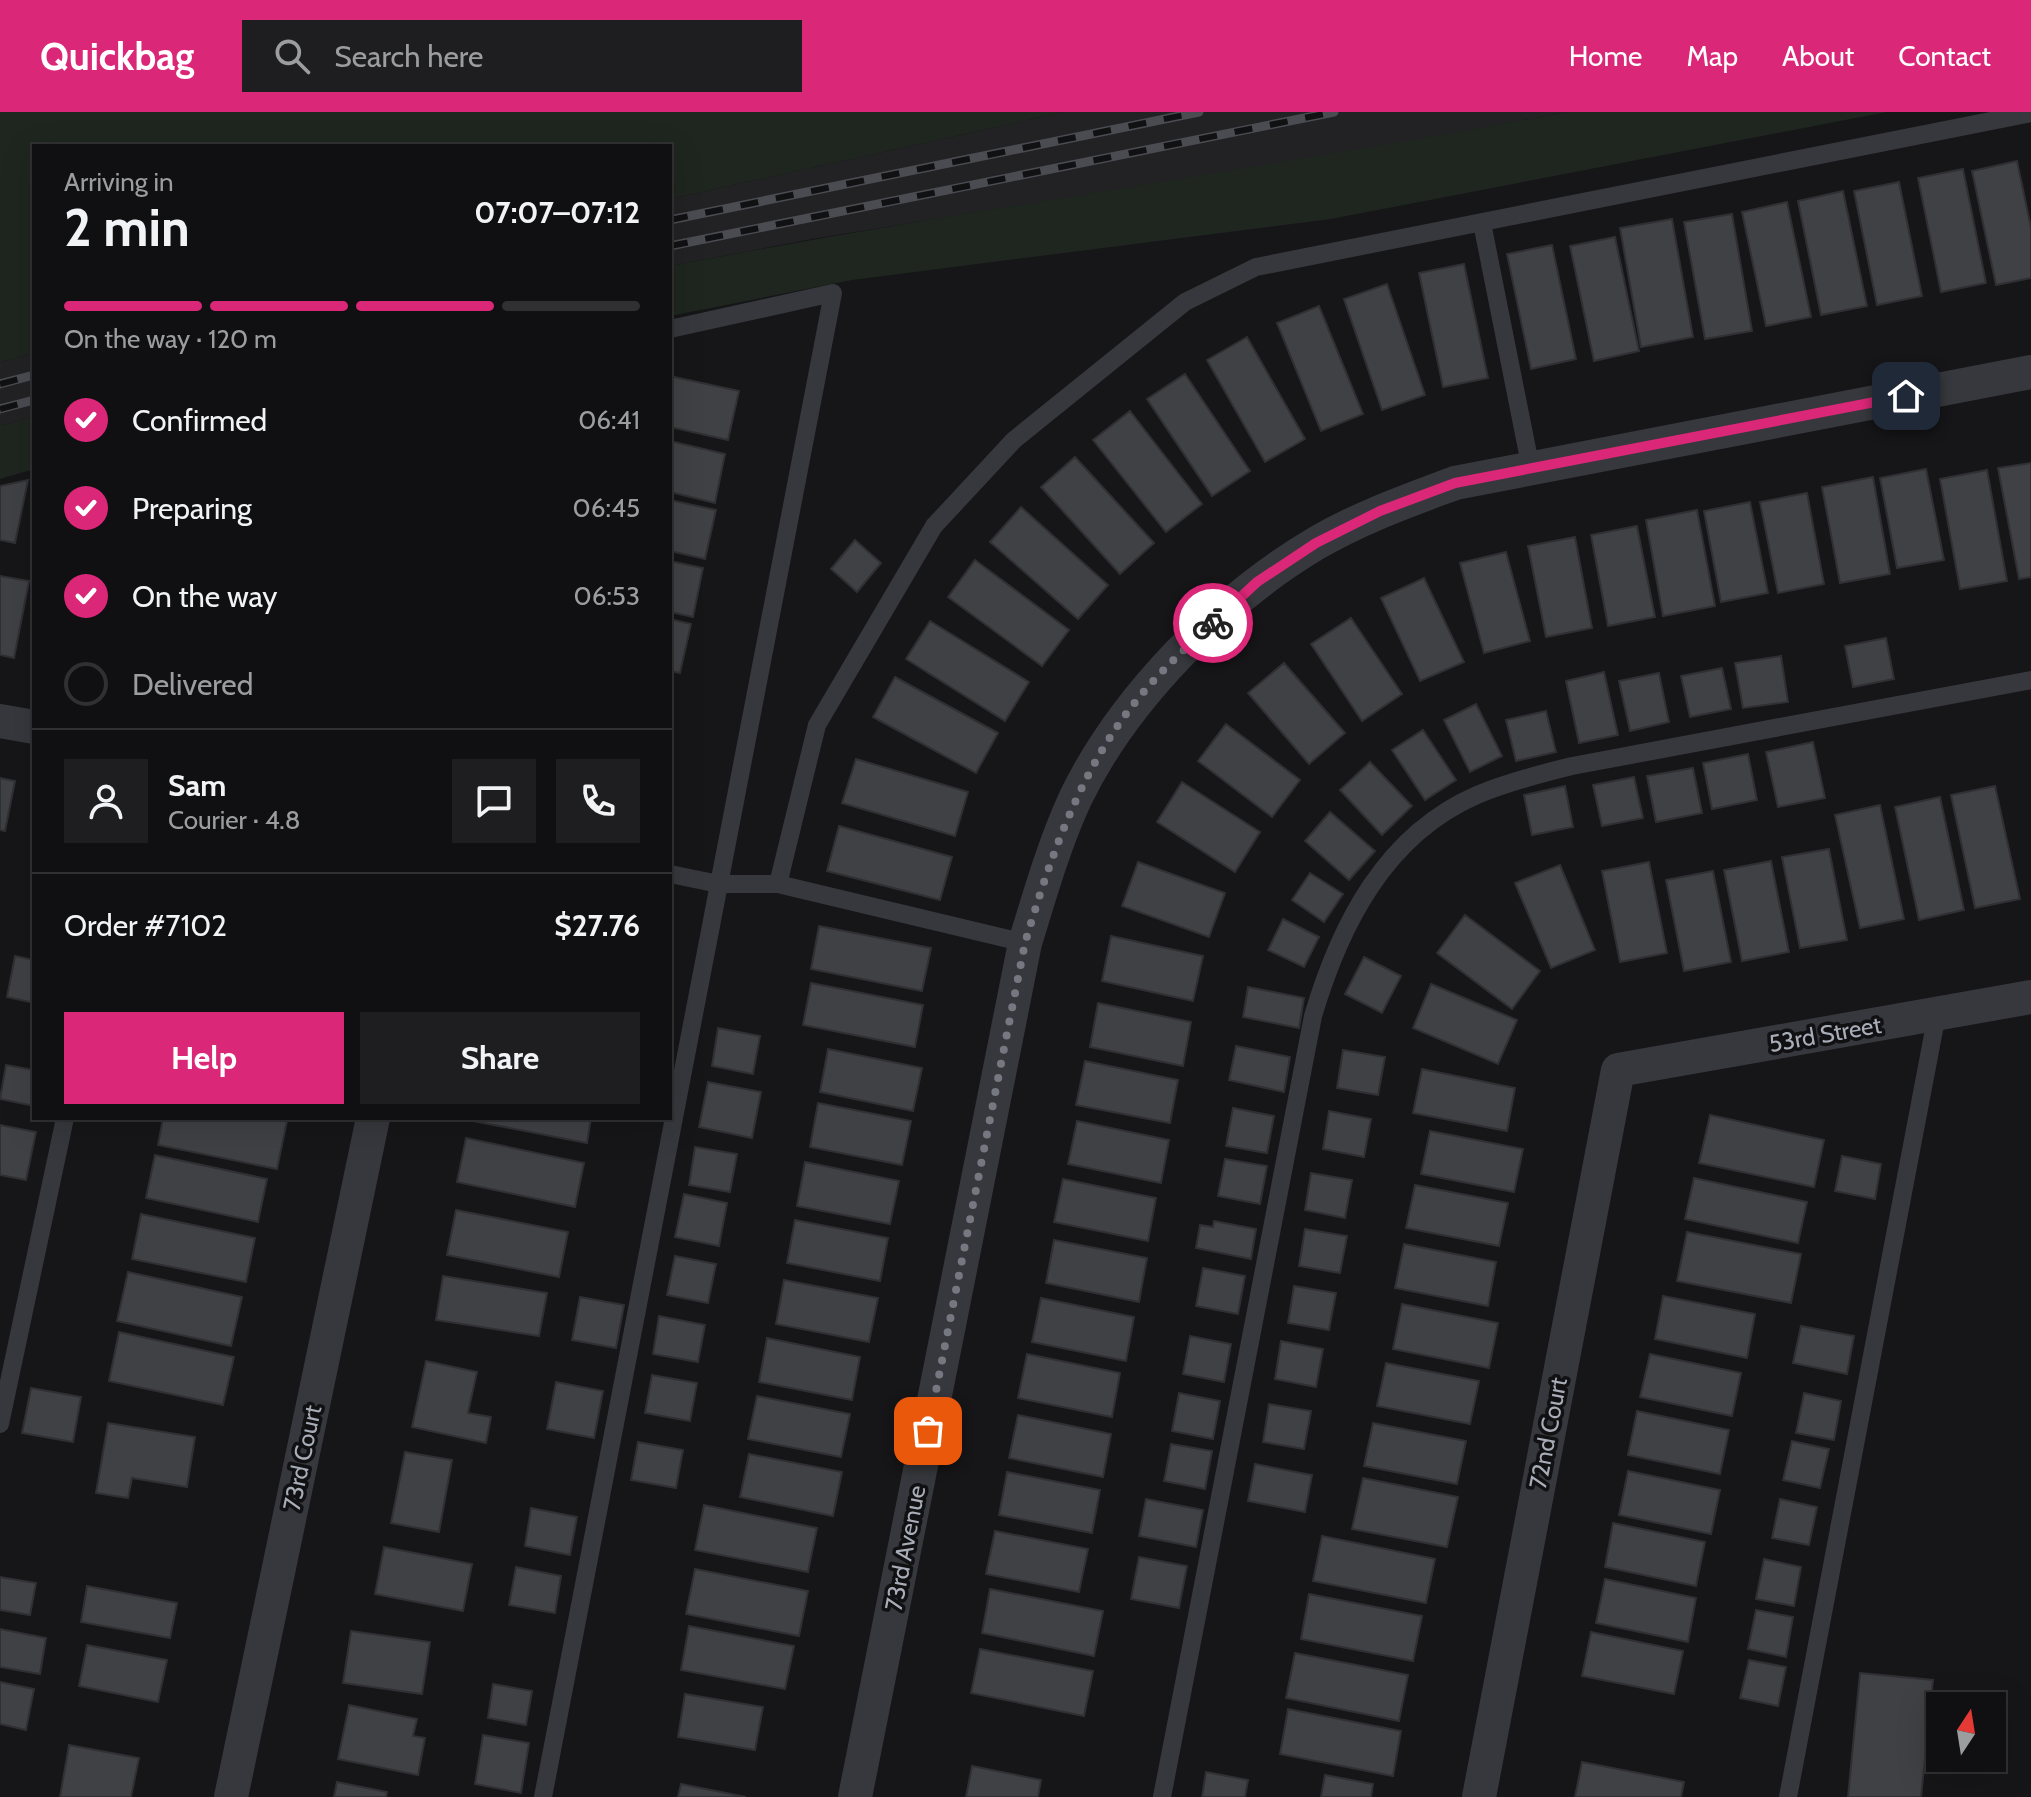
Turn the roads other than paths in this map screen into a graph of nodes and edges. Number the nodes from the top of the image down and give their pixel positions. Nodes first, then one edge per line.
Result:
1 (2031, 113) edge
2 (1482, 223) junction
3 (672, 329) edge
4 (2031, 372) edge
5 (1531, 469) junction
6 (2031, 680) edge
7 (0, 721) edge
8 (32, 727) edge
9 (672, 874) edge
10 (719, 884) junction
11 (778, 884) junction
12 (1025, 943) junction
13 (2031, 997) edge
14 (1937, 1014) junction
15 (1618, 1070) joint
16 (65, 1120) edge
17 (373, 1120) edge
18 (0, 1424) edge
19 (231, 1797) edge
20 (543, 1797) edge
21 (855, 1797) edge
22 (1162, 1797) edge
23 (1479, 1797) edge
24 (1788, 1797) edge

1 - 2 lane
2 - 5 lane
2 - 11 lane
3 - 10 lane
4 - 5 street, 73rd Avenue
5 - 12 street, 73rd Avenue
6 - 22 lane
7 - 8 street
9 - 10 lane
10 - 11 lane
10 - 20 lane
11 - 12 lane
12 - 21 street, 73rd Avenue
13 - 14 street, 53rd Street
14 - 15 street, 53rd Street
14 - 24 lane
15 - 23 street, 72nd Court
16 - 18 lane
17 - 19 street, 73rd Court

